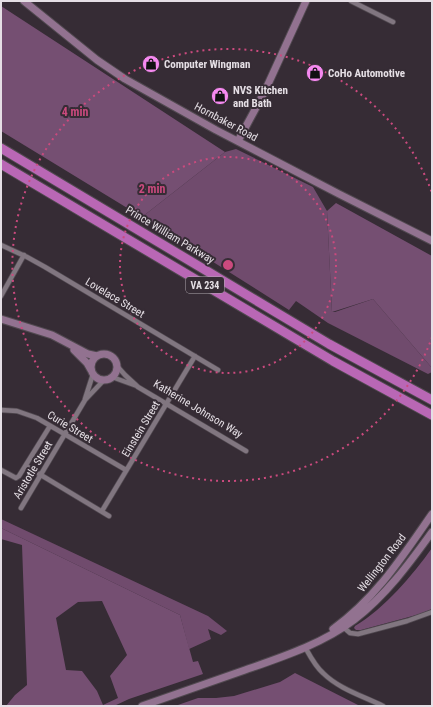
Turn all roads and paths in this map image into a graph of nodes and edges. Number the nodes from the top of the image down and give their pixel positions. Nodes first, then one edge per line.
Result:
1 (24, 1) edge
2 (306, 1) edge
3 (351, 1) edge
4 (393, 22) dead end
5 (238, 141) junction
6 (1, 148) edge
7 (1, 164) edge
8 (432, 241) edge
9 (1, 245) edge
10 (24, 255) junction
11 (1, 296) edge
12 (1, 319) edge
13 (68, 344) junction
14 (97, 356) junction
15 (195, 356) junction
16 (117, 366) junction
17 (218, 370) dead end
18 (92, 372) junction
19 (112, 377) junction
20 (104, 380) junction
21 (138, 387) junction
22 (85, 400) junction
23 (432, 400) edge
24 (166, 403) junction
25 (1, 410) edge
26 (432, 415) edge
27 (50, 426) junction
28 (65, 434) junction
29 (246, 451) dead end
30 (26, 466) junction
31 (1, 470) edge
32 (126, 470) junction
33 (40, 475) junction
34 (21, 508) dead end
35 (102, 511) junction
36 (432, 514) edge
37 (109, 516) dead end
38 (432, 532) edge
39 (432, 612) edge
40 (342, 626) junction
41 (305, 647) junction
42 (142, 706) edge
43 (383, 706) edge

1 - 5 main road, Hornbaker Road
2 - 5 main road
3 - 4 street
5 - 8 main road, Hornbaker Road
6 - 23 highway, Prince William Parkway / VA 234
7 - 26 highway, VA 234
9 - 10 street, Lovelace Street
10 - 11 street
10 - 15 street, Lovelace Street
12 - 13 main road
13 - 14 main road
13 - 18 main road
14 - 16 main road
14 - 18 main road
15 - 17 street, Lovelace Street
15 - 24 street, Einstein Street
16 - 19 main road
16 - 21 street, Katherine Johnson Way
18 - 20 main road
18 - 22 street, Aristotle Street
19 - 20 main road
19 - 21 street, Katherine Johnson Way
20 - 22 street, Aristotle Street
21 - 24 street, Katherine Johnson Way
22 - 28 street, Aristotle Street
24 - 29 street, Katherine Johnson Way
24 - 32 street, Einstein Street
25 - 27 street, Curie Street
27 - 28 street, Curie Street
27 - 30 street
28 - 32 street, Curie Street
28 - 33 street, Aristotle Street
30 - 31 street
30 - 33 street
32 - 35 street, Einstein Street
33 - 34 street, Aristotle Street
33 - 35 street
35 - 37 street
36 - 40 main road, Wellington Road
38 - 40 main road, Wellington Road
39 - 40 street
40 - 41 main road, Wellington Road
41 - 42 main road, Wellington Road
41 - 43 street

